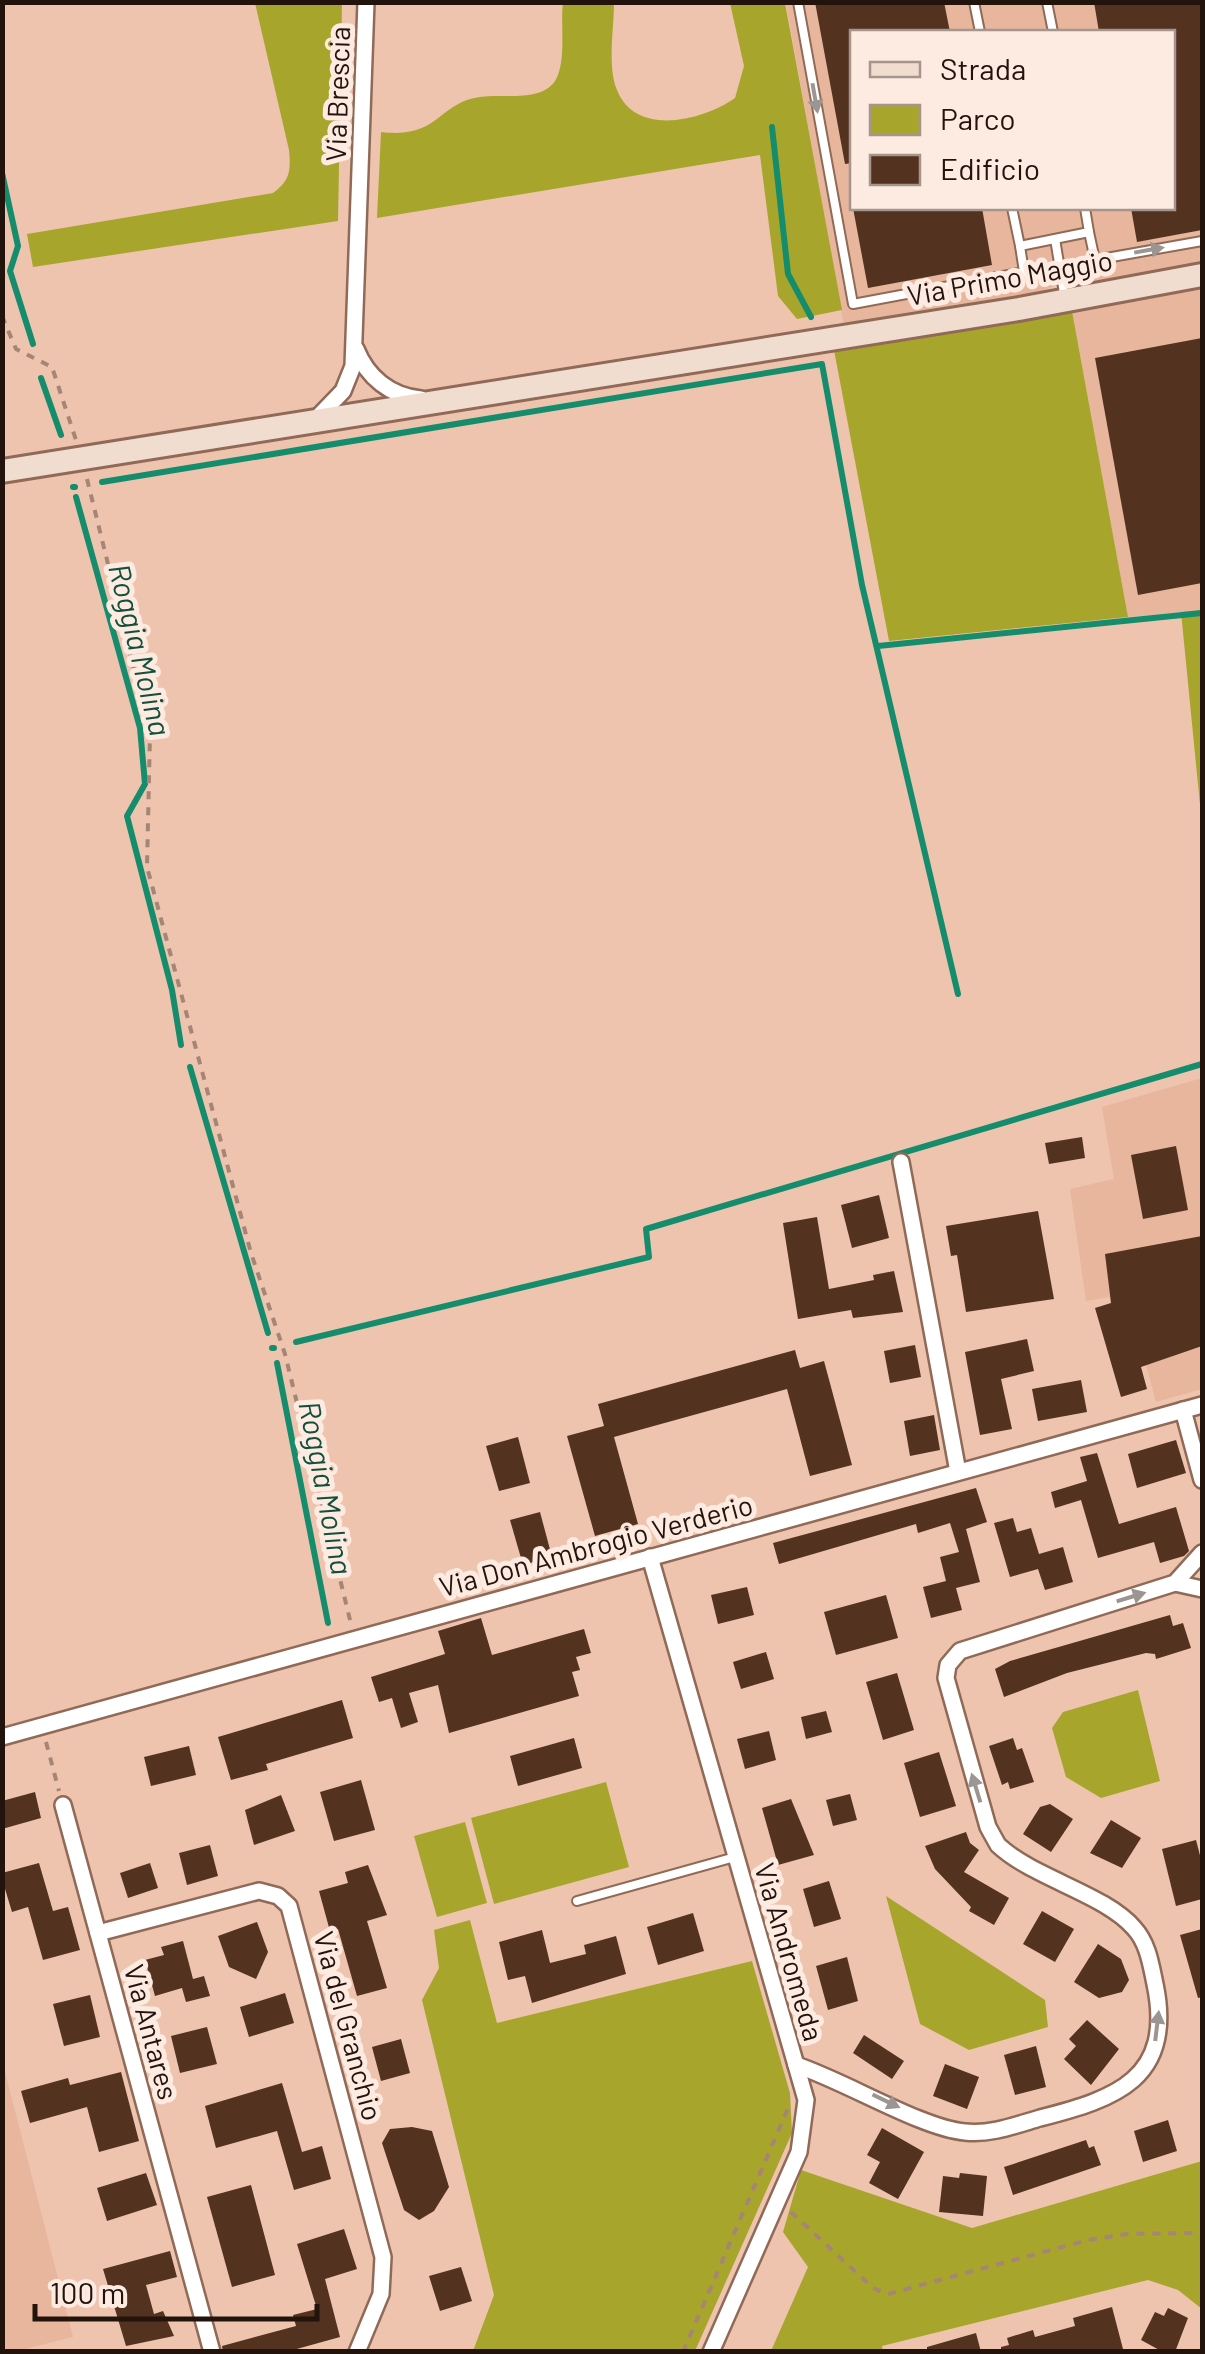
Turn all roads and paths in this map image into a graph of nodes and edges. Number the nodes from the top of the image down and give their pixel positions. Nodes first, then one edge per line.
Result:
1 (366, 2) edge
2 (798, 2) edge
3 (974, 2) edge
4 (1047, 2) edge
5 (980, 30) edge
6 (1053, 30) edge
7 (1012, 210) edge
8 (1085, 210) edge
9 (1090, 232) junction
10 (1056, 239) junction
11 (1202, 241) edge
12 (1020, 246) junction
13 (1202, 274) edge
14 (1065, 300) junction
15 (2, 316) edge
16 (355, 344) junction
17 (430, 400) junction
18 (316, 418) junction
19 (82, 457) junction
20 (2, 472) edge
21 (901, 1162) dead end
22 (1202, 1404) edge
23 (1183, 1410) junction
24 (958, 1472) junction
25 (1202, 1480) edge
26 (1202, 1553) edge
27 (650, 1558) junction
28 (1175, 1583) junction
29 (1202, 1589) edge
30 (661, 1597) junction
31 (642, 1602) dead end
32 (355, 1639) junction
33 (41, 1726) junction
34 (2, 1737) edge
35 (63, 1805) joint
36 (734, 1857) junction
37 (577, 1901) dead end
38 (98, 1933) junction
39 (796, 2065) junction
40 (778, 2154) dead end
41 (778, 2200) junction
42 (1202, 2233) edge
43 (212, 2352) edge
44 (356, 2352) edge
45 (684, 2352) edge
46 (711, 2352) edge

1 - 16 street, Via Brescia
2 -> 12 lane
3 - 5 lane
4 - 6 lane
7 - 12 lane
8 - 9 lane
9 - 10 lane
9 -> 11 lane
10 - 12 lane
10 - 14 lane
13 - 14 main road, Via Primo Maggio
14 - 17 main road, Via Primo Maggio
15 - 19 path
16 - 17 street
16 - 18 street, Via Brescia
17 - 18 main road, Via Primo Maggio
18 - 19 main road, Via Primo Maggio
19 - 20 main road, Via Primo Maggio
19 - 32 path
21 - 24 street
22 - 23 street, Via Don Ambrogio Verderio
23 - 24 street, Via Don Ambrogio Verderio
23 - 25 street
24 - 27 street, Via Don Ambrogio Verderio
26 - 28 street
27 - 30 street, Via Andromeda
27 - 32 street, Via Don Ambrogio Verderio
28 - 29 street
39 -> 28 street
30 - 31 street
30 - 36 street, Via Andromeda
32 - 33 street, Via Don Ambrogio Verderio
33 - 34 street, Via Don Ambrogio Verderio
33 - 35 path
35 - 38 street, Via Antares
36 - 37 lane
36 - 39 street, Via Andromeda
38 - 43 street, Via Antares
38 - 44 street, Via del Granchio
39 - 41 street, Via Andromeda
40 - 45 path
41 - 42 path
41 - 46 street, Via Andromeda

